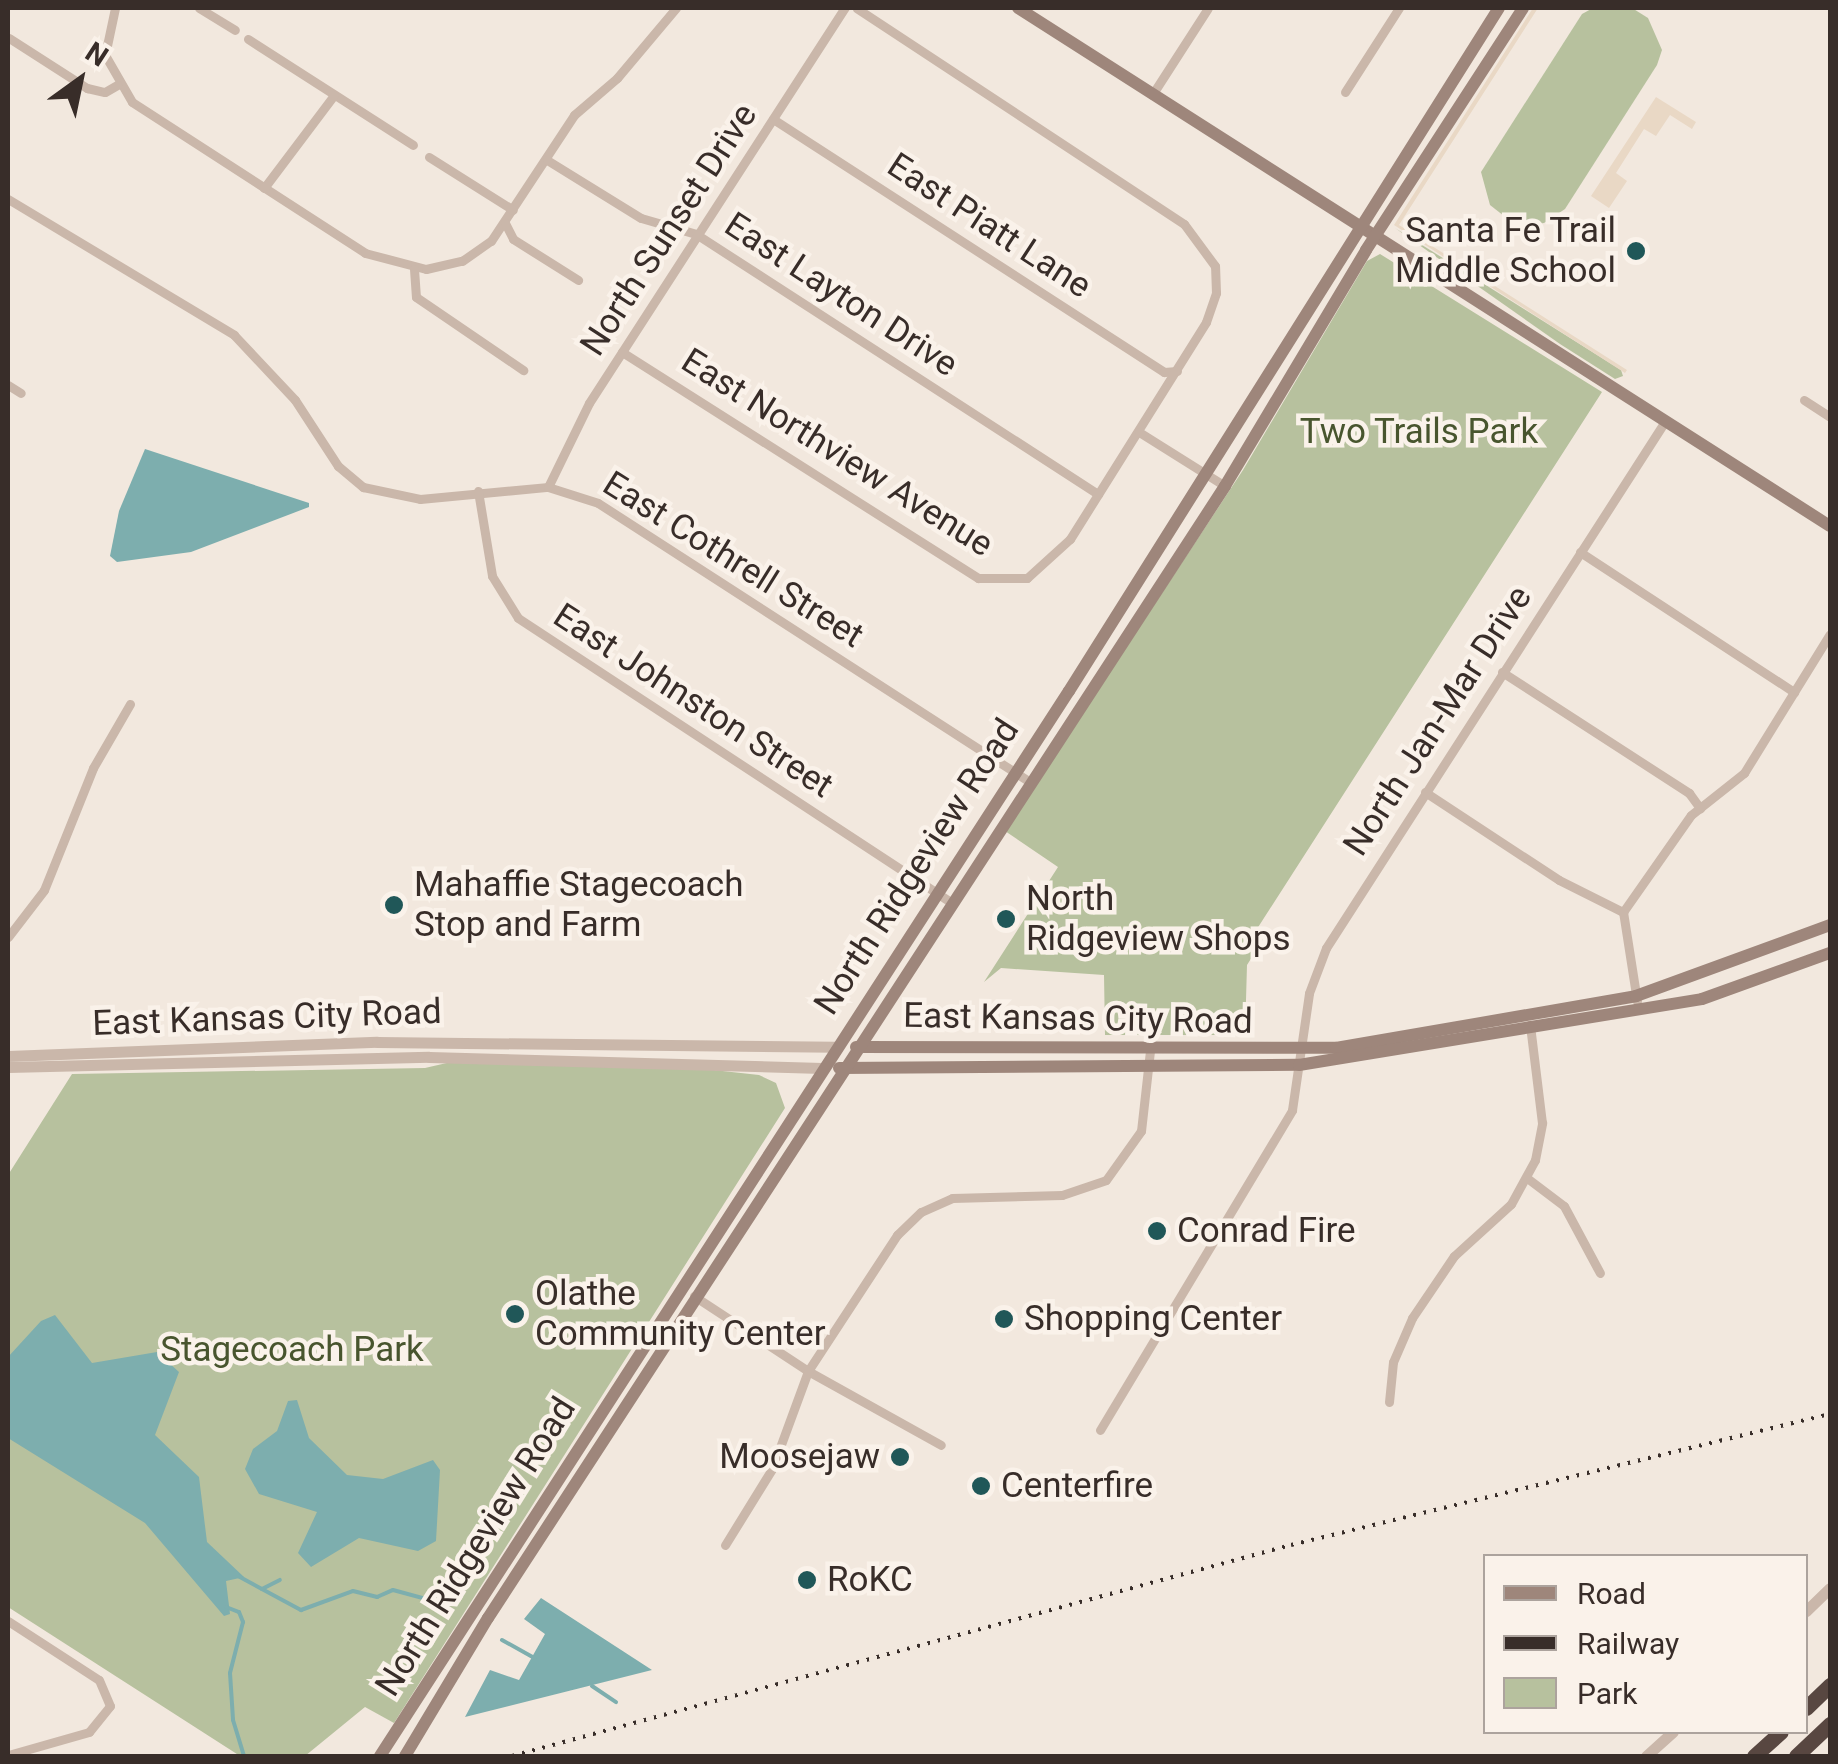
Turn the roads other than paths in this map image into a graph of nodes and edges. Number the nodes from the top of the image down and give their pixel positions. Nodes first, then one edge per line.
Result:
1 (115, 8) edge
2 (200, 8) edge
3 (676, 8) edge
4 (845, 8) edge
5 (856, 8) edge
6 (1018, 8) edge
7 (1208, 8) edge
8 (1399, 8) edge
9 (1499, 8) edge
10 (1523, 8) edge
11 (235, 30) dead end
12 (9, 38) edge
13 (248, 38) dead end
14 (117, 85) junction
15 (1345, 92) dead end
16 (334, 95) junction
17 (1152, 95) junction
18 (773, 120) junction
19 (413, 145) dead end
20 (429, 157) dead end
21 (547, 160) junction
22 (264, 188) junction
23 (8, 199) edge
24 (513, 210) junction
25 (506, 223) junction
26 (1356, 226) junction
27 (696, 234) junction
28 (1374, 237) junction
29 (414, 269) junction
30 (578, 280) dead end
31 (622, 352) junction
32 (524, 370) dead end
33 (1177, 371) junction
34 (8, 386) edge
35 (20, 393) dead end
36 (1804, 400) dead end
37 (1830, 417) edge
38 (1664, 423) junction
39 (1139, 432) junction
40 (1207, 475) junction
41 (1225, 486) junction
42 (548, 487) junction
43 (478, 491) junction
44 (1098, 494) junction
45 (1830, 526) edge
46 (1580, 552) junction
47 (1830, 634) edge
48 (1502, 672) junction
49 (1794, 692) junction
50 (130, 704) dead end
51 (1013, 772) junction
52 (1030, 782) junction
53 (1425, 792) junction
54 (1700, 808) junction
55 (935, 892) junction
56 (952, 902) junction
57 (1623, 912) junction
58 (1830, 925) edge
59 (8, 938) edge
60 (1830, 953) edge
61 (1637, 1002) junction
62 (1530, 1021) junction
63 (835, 1047) junction
64 (858, 1047) junction
65 (1150, 1051) junction
66 (8, 1056) edge
67 (1300, 1058) junction
68 (8, 1067) edge
69 (822, 1068) junction
70 (845, 1068) junction
71 (1150, 1068) junction
72 (1527, 1178) junction
73 (1600, 1273) dead end
74 (679, 1286) junction
75 (696, 1298) junction
76 (808, 1371) junction
77 (1388, 1402) dead end
78 (1100, 1430) dead end
79 (941, 1445) dead end
80 (724, 1545) dead end
81 (1830, 1588) edge
82 (1808, 1609) edge
83 (8, 1621) edge
84 (1830, 1684) edge
85 (1808, 1706) edge
86 (1830, 1724) edge
87 (1670, 1734) edge
88 (1778, 1734) edge
89 (8, 1755) edge
90 (380, 1756) edge
91 (405, 1756) edge
92 (1646, 1756) edge
93 (1754, 1756) edge
94 (1796, 1756) edge

1 - 14 street
2 - 11 street
3 - 21 street
4 - 18 street, North Sunset Drive
5 - 33 street
6 - 17 main road
7 - 17 street
8 - 15 street
9 - 26 main road, North Ridgeview Road
10 - 28 main road, North Ridgeview Road
12 - 14 street
13 - 16 street
14 - 22 street
16 - 19 street
16 - 22 street
17 - 26 main road
18 - 27 street, North Sunset Drive
18 - 33 street, East Piatt Lane
20 - 24 street
21 - 24 street
21 - 27 street, East Layton Drive
22 - 29 street
23 - 43 street, East Cothrell Street
24 - 25 street
25 - 29 street
25 - 30 street
26 - 28 main road
26 - 40 main road, North Ridgeview Road
27 - 31 street, North Sunset Drive
27 - 44 street, East Layton Drive
28 - 38 main road
28 - 41 main road, North Ridgeview Road
29 - 32 street
31 - 42 street, North Sunset Drive
31 - 44 street, East Northview Avenue
33 - 39 street
34 - 35 street
36 - 37 street
38 - 45 main road
38 - 46 street, North Jan-Mar Drive
39 - 40 street
39 - 44 street
40 - 41 street
40 - 51 main road, North Ridgeview Road
41 - 52 main road, North Ridgeview Road
42 - 43 street, East Cothrell Street
42 - 51 street, East Cothrell Street
43 - 55 street, East Johnston Street
46 - 48 street, North Jan-Mar Drive
46 - 49 street
47 - 49 street
48 - 53 street, North Jan-Mar Drive
48 - 54 street
49 - 54 street
50 - 59 street
51 - 52 street, East Cothrell Street
51 - 55 main road, North Ridgeview Road
52 - 56 main road, North Ridgeview Road
53 - 57 street
53 - 67 street, North Jan-Mar Drive
54 - 57 street
55 - 56 street, East Johnston Street
55 - 63 main road, North Ridgeview Road
56 - 64 main road, North Ridgeview Road
57 - 61 street
58 - 61 main road, East Kansas City Road
60 - 61 main road, East Kansas City Road
61 - 62 main road, East Kansas City Road
62 - 67 main road, East Kansas City Road
62 - 72 street
63 - 64 main road, East Kansas City Road
63 - 66 street, East Kansas City Road
63 - 69 main road, North Ridgeview Road
64 - 65 main road, East Kansas City Road
64 - 70 main road, North Ridgeview Road
65 - 67 main road, East Kansas City Road
65 - 71 street
67 - 71 main road, East Kansas City Road
67 - 78 street, North Jan-Mar Drive
68 - 69 street, East Kansas City Road
69 - 70 main road, East Kansas City Road
69 - 74 main road, North Ridgeview Road
70 - 71 main road, East Kansas City Road
70 - 75 main road, North Ridgeview Road
71 - 76 street
72 - 73 street
72 - 77 street
74 - 75 street
74 - 90 main road, North Ridgeview Road
75 - 76 street
75 - 91 main road, North Ridgeview Road
76 - 79 street
76 - 80 street
81 - 82 street
83 - 89 street
84 - 85 highway
86 - 94 highway
87 - 92 street
88 - 93 highway

